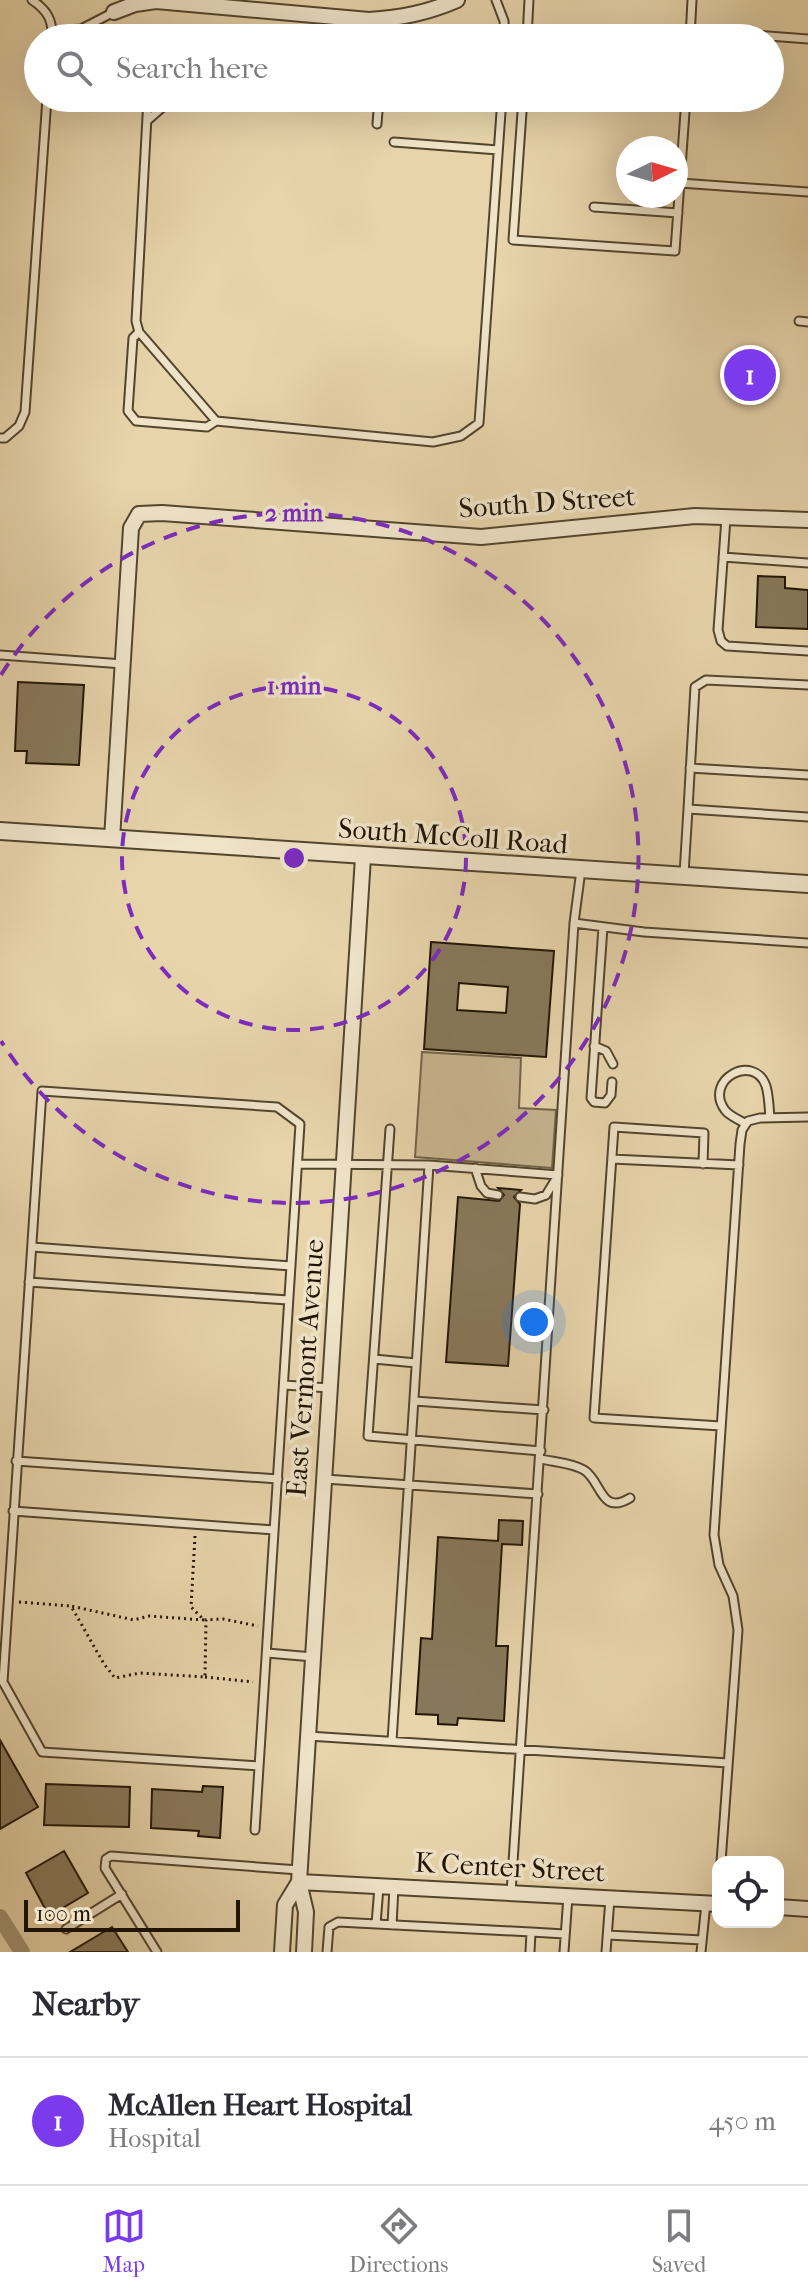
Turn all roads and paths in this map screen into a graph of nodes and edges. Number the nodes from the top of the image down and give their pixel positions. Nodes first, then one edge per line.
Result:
1 (32, 0) edge
2 (496, 0) edge
3 (529, 0) edge
4 (692, 0) edge
5 (451, 1) edge
6 (114, 12) joint
7 (385, 19) junction
8 (51, 24) edge
9 (91, 24) edge
10 (384, 24) edge
11 (504, 24) edge
12 (528, 24) edge
13 (691, 24) edge
14 (784, 38) edge
15 (808, 39) edge
16 (46, 112) edge
17 (147, 112) edge
18 (157, 112) edge
19 (378, 112) edge
20 (501, 112) edge
21 (522, 112) edge
22 (685, 112) edge
23 (147, 121) junction
24 (377, 124) dead end
25 (683, 136) edge
26 (394, 142) dead end
27 (498, 150) junction
28 (688, 184) edge
29 (808, 192) edge
30 (594, 207) dead end
31 (678, 208) edge
32 (678, 213) junction
33 (139, 332) junction
34 (216, 421) junction
35 (0, 438) edge
36 (726, 515) junction
37 (808, 520) edge
38 (723, 557) junction
39 (808, 563) edge
40 (808, 651) edge
41 (0, 655) edge
42 (123, 664) junction
43 (808, 685) edge
44 (690, 768) junction
45 (808, 775) edge
46 (688, 809) junction
47 (808, 817) edge
48 (0, 831) edge
49 (112, 839) junction
50 (363, 857) junction
51 (581, 870) junction
52 (684, 876) junction
53 (808, 884) edge
54 (574, 923) junction
55 (603, 927) junction
56 (808, 943) edge
57 (594, 1046) junction
58 (613, 1064) dead end
59 (612, 1082) dead end
60 (808, 1117) edge
61 (770, 1118) junction
62 (746, 1124) junction
63 (390, 1129) dead end
64 (612, 1159) junction
65 (298, 1164) junction
66 (343, 1164) junction
67 (387, 1164) junction
68 (703, 1164) junction
69 (429, 1165) junction
70 (739, 1165) junction
71 (475, 1168) junction
72 (558, 1175) junction
73 (498, 1195) dead end
74 (520, 1197) dead end
75 (32, 1247) junction
76 (291, 1266) junction
77 (29, 1282) junction
78 (288, 1300) junction
79 (374, 1359) junction
80 (416, 1363) junction
81 (284, 1385) junction
82 (329, 1388) junction
83 (414, 1401) junction
84 (544, 1410) junction
85 (721, 1426) junction
86 (411, 1440) junction
87 (541, 1455) junction
88 (16, 1461) junction
89 (278, 1479) junction
90 (324, 1479) junction
91 (407, 1486) junction
92 (538, 1494) junction
93 (630, 1498) dead end
94 (13, 1511) junction
95 (196, 1524) junction
96 (274, 1530) junction
97 (8, 1602) junction
98 (71, 1606) junction
99 (193, 1609) junction
100 (185, 1619) junction
101 (205, 1620) junction
102 (268, 1627) junction
103 (267, 1653) junction
104 (313, 1657) junction
105 (205, 1677) junction
106 (265, 1684) junction
107 (308, 1736) junction
108 (392, 1741) junction
109 (521, 1750) junction
110 (728, 1763) junction
111 (259, 1766) junction
112 (255, 1830) dead end
113 (721, 1856) edge
114 (299, 1876) junction
115 (386, 1887) junction
116 (511, 1893) junction
117 (122, 1894) junction
118 (568, 1896) junction
119 (610, 1898) junction
120 (712, 1903) edge
121 (784, 1907) edge
122 (712, 1909) edge
123 (808, 1909) edge
124 (376, 1924) junction
125 (392, 1925) junction
126 (66, 1929) dead end
127 (531, 1932) junction
128 (565, 1934) junction
129 (608, 1935) junction
130 (702, 1940) junction
131 (157, 1952) edge
132 (282, 1952) edge
133 (304, 1952) edge
134 (327, 1952) edge
135 (530, 1952) edge
136 (564, 1952) edge
137 (606, 1952) edge
138 (701, 1952) edge

1 - 8 lane
2 - 11 lane
3 - 12 lane
4 - 13 lane
5 - 7 street
6 - 7 street
6 - 9 lane
7 - 10 lane
14 - 15 lane
16 - 35 lane
17 - 23 lane
18 - 23 lane
19 - 24 lane
20 - 27 lane
21 - 32 lane
22 - 25 lane
23 - 33 lane
26 - 27 lane
27 - 34 lane
28 - 29 lane
30 - 32 lane
31 - 32 lane
33 - 34 lane
33 - 34 lane
36 - 37 street, South D Street
36 - 38 lane
36 - 42 street, South D Street
38 - 39 lane
38 - 40 lane
41 - 42 lane
42 - 49 street, South D Street
43 - 44 lane
44 - 45 lane
44 - 46 lane
46 - 47 lane
46 - 52 lane
48 - 49 street, South McColl Road
49 - 50 street, South McColl Road
50 - 51 street, South McColl Road
50 - 66 street, East Vermont Avenue
51 - 52 street, South McColl Road
51 - 54 lane
52 - 53 street, South McColl Road
54 - 55 lane
54 - 72 lane
55 - 56 lane
55 - 57 lane
57 - 58 lane
57 - 59 lane
60 - 61 lane
61 - 62 lane
61 - 62 lane
62 - 70 lane
63 - 67 lane
64 - 68 lane
64 - 68 lane
64 - 85 lane
65 - 66 lane
65 - 75 lane
65 - 76 lane
66 - 67 lane
66 - 82 street, East Vermont Avenue
67 - 69 lane
67 - 79 lane
68 - 70 lane
69 - 71 lane
69 - 80 lane
70 - 85 lane
71 - 72 lane
71 - 73 lane
72 - 74 lane
72 - 84 lane
75 - 76 lane
75 - 77 lane
76 - 78 lane
77 - 78 lane
77 - 88 lane
78 - 81 lane
79 - 80 lane
79 - 86 lane
80 - 83 lane
81 - 82 lane
81 - 89 lane
82 - 90 street, East Vermont Avenue
83 - 84 lane
83 - 86 lane
84 - 87 lane
85 - 110 lane
86 - 87 lane
86 - 91 lane
87 - 92 lane
87 - 93 lane
88 - 89 lane
88 - 94 lane
89 - 96 lane
90 - 91 lane
90 - 104 street, East Vermont Avenue
91 - 92 lane
91 - 108 lane
92 - 109 lane
94 - 95 lane
94 - 97 lane
95 - 96 lane
95 - 99 path
96 - 102 lane
97 - 98 path
97 - 111 lane
98 - 100 path
98 - 105 path
99 - 100 path
99 - 101 path
100 - 101 path
101 - 102 path
101 - 105 path
102 - 103 lane
103 - 104 lane
103 - 106 lane
104 - 107 street, East Vermont Avenue
105 - 106 path
106 - 111 lane
107 - 108 lane
107 - 114 street, East Vermont Avenue
108 - 109 lane
109 - 110 lane
109 - 116 lane
110 - 113 lane
111 - 112 lane
114 - 115 street, K Center Street
114 - 117 lane
114 - 132 street
114 - 133 street
115 - 116 street, K Center Street
115 - 124 lane
115 - 125 lane
116 - 118 street, K Center Street
117 - 126 lane
117 - 131 lane
118 - 119 street, K Center Street
118 - 128 lane
119 - 120 street, K Center Street
119 - 129 lane
121 - 123 street
122 - 130 lane
124 - 125 lane
124 - 134 lane
125 - 127 lane
127 - 128 lane
127 - 135 lane
128 - 136 lane
129 - 130 lane
129 - 137 lane
130 - 138 lane

